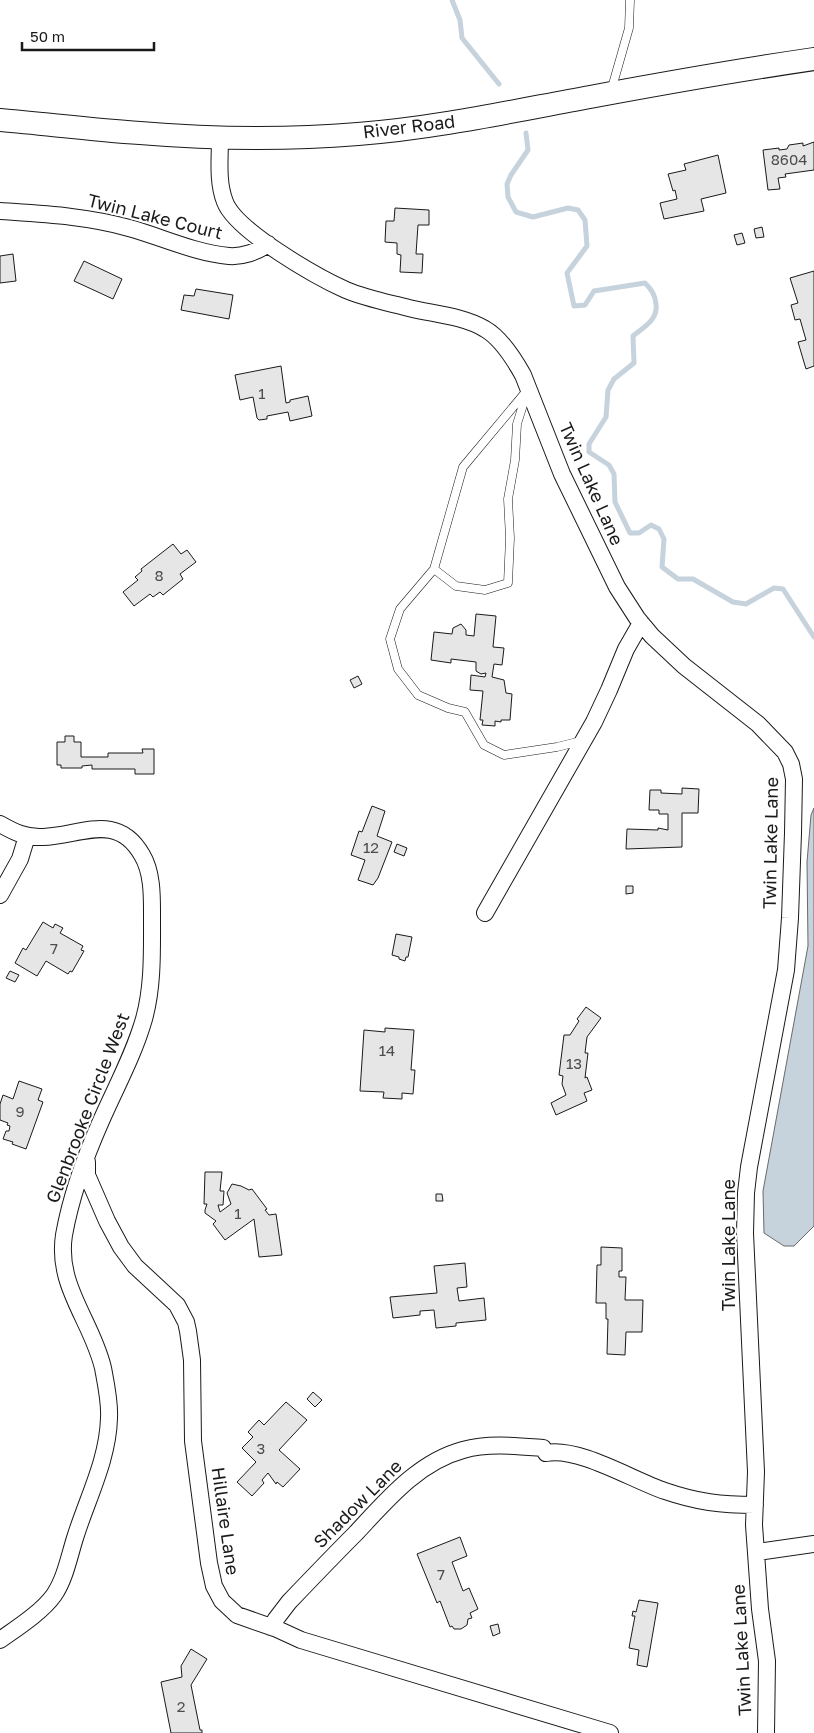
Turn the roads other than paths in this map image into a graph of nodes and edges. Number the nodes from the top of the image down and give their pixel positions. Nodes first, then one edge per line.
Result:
1 (630, 0) edge
2 (814, 59) edge
3 (610, 93) junction
4 (0, 120) edge
5 (220, 138) junction
6 (0, 211) edge
7 (268, 244) junction
8 (529, 388) junction
9 (434, 569) junction
10 (641, 623) junction
11 (584, 740) junction
12 (0, 824) edge
13 (27, 836) junction
14 (0, 895) edge
15 (485, 913) dead end
16 (87, 1157) junction
17 (754, 1505) junction
18 (814, 1544) edge
19 (757, 1552) junction
20 (271, 1627) junction
21 (0, 1640) edge
22 (610, 1733) edge
23 (766, 1733) edge

1 - 3 lane
2 - 3 main road, River Road
3 - 5 main road, River Road
4 - 5 main road, River Road
5 - 7 street, Twin Lake Lane
6 - 7 street, Twin Lake Court
7 - 8 street, Twin Lake Lane
8 - 9 lane
8 - 9 lane
8 - 10 street, Twin Lake Lane
9 - 11 lane
10 - 11 street
10 - 17 street, Twin Lake Lane
11 - 15 street
12 - 13 street, Glenbrooke Circle West
13 - 14 street
13 - 16 street, Glenbrooke Circle West
16 - 20 street, Hillaire Lane
16 - 21 street, Glenbrooke Circle West
17 - 19 street, Twin Lake Lane
17 - 20 street, Shadow Lane
18 - 19 street
19 - 23 street, Twin Lake Lane
20 - 22 street, Hillaire Lane

